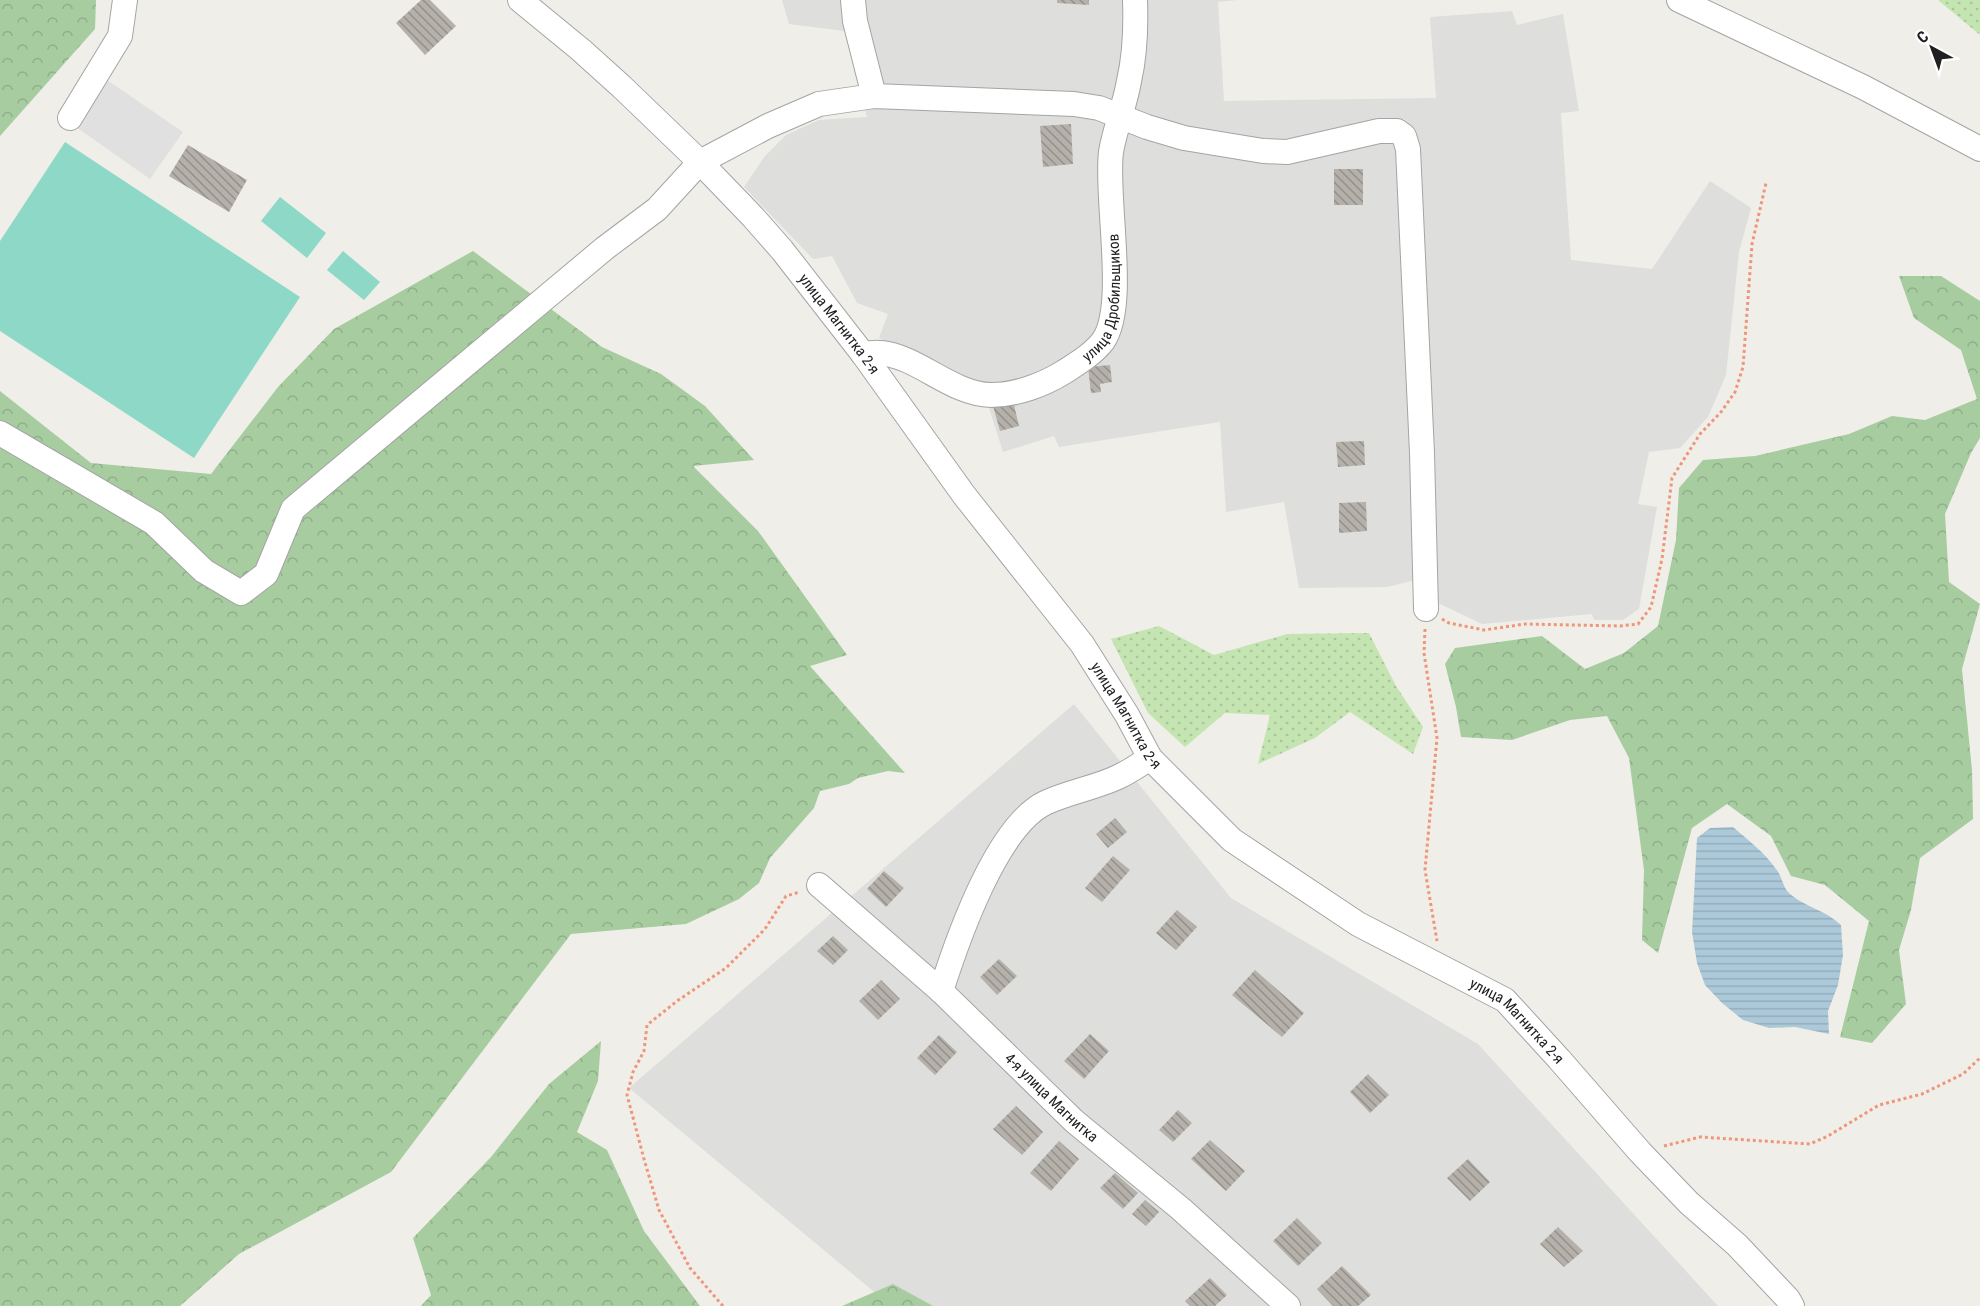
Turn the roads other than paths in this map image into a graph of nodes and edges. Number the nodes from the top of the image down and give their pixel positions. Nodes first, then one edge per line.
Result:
1 (125, 0) edge
2 (520, 0) edge
3 (852, 0) edge
4 (1135, 0) edge
5 (1679, 0) edge
6 (874, 96) junction
7 (1121, 116) junction
8 (70, 118) dead end
9 (1980, 149) edge
10 (700, 162) junction
11 (863, 354) junction
12 (0, 433) edge
13 (1426, 609) road end
14 (1149, 759) junction
15 (819, 885) road end
16 (940, 991) junction
17 (1288, 1306) edge
18 (1792, 1306) edge

1 - 8 street
2 - 10 street, улица Магнитка 2-я
3 - 6 street
4 - 7 street, улица Дробильщиков
5 - 9 street
6 - 7 street
6 - 10 street
7 - 11 street, улица Дробильщиков
7 - 13 street
10 - 11 street, улица Магнитка 2-я
10 - 12 street
11 - 14 street, улица Магнитка 2-я
14 - 16 street
14 - 18 street, улица Магнитка 2-я
15 - 16 street, 4-я улица Магнитка
16 - 17 street, 4-я улица Магнитка

